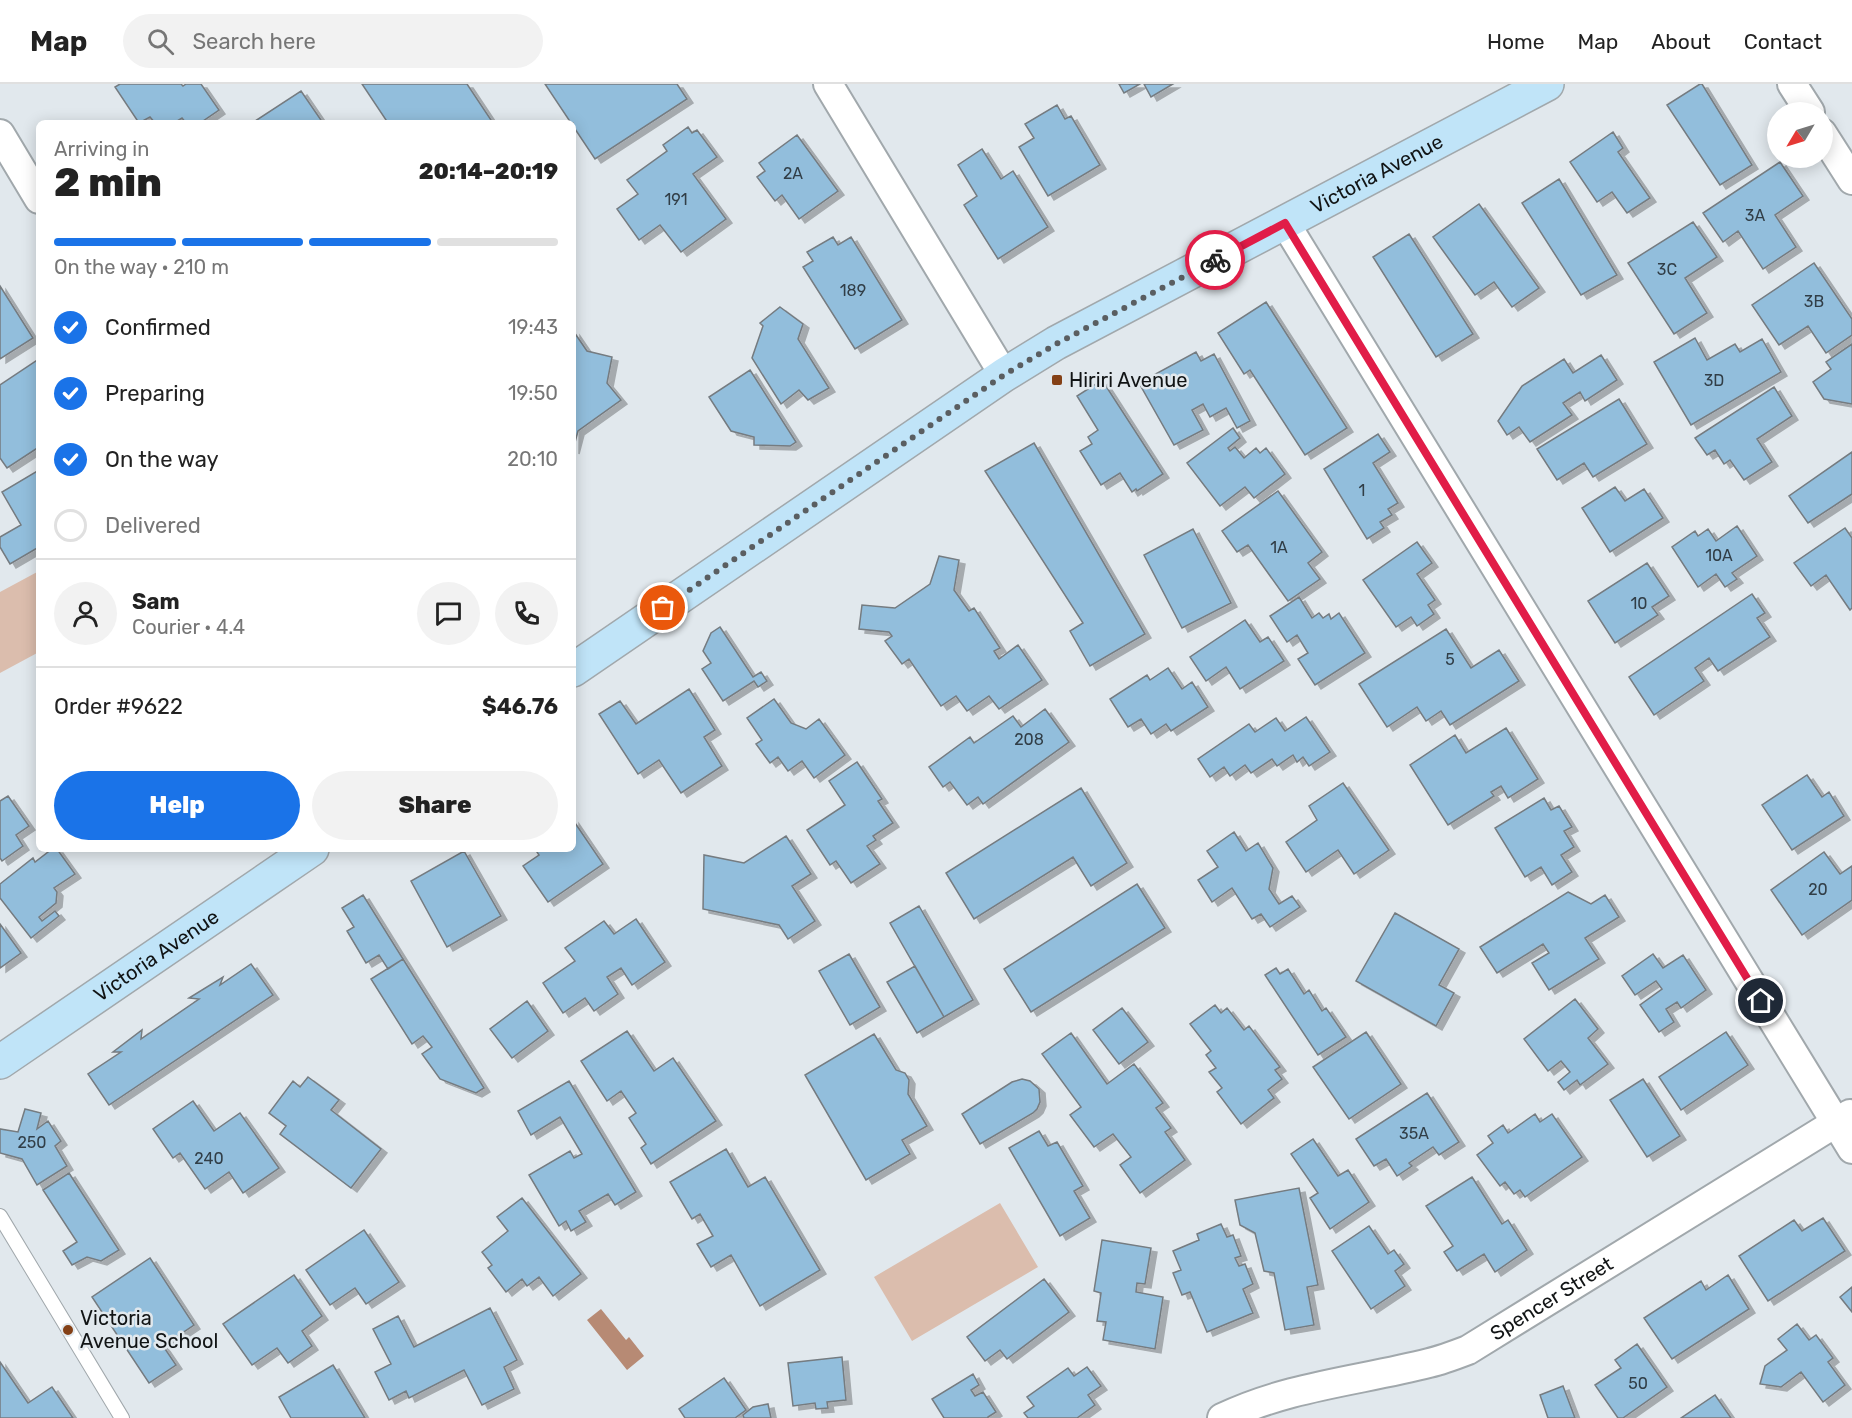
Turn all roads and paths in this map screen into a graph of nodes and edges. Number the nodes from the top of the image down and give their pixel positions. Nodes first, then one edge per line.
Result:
1 (828, 84) edge
2 (1547, 84) edge
3 (1792, 84) edge
4 (1804, 102) edge
5 (0, 134) edge
6 (1833, 150) edge
7 (1852, 180) edge
8 (36, 194) edge
9 (1285, 223) junction
10 (1004, 375) junction
11 (576, 668) edge
12 (308, 852) edge
13 (0, 1062) edge
14 (1844, 1118) edge
15 (1852, 1149) edge
16 (0, 1216) edge
17 (122, 1418) edge
18 (1222, 1418) edge

1 - 10 street
2 - 9 main road, Victoria Avenue
3 - 4 street
5 - 8 street
6 - 7 street
9 - 10 main road, Victoria Avenue
9 - 14 street
10 - 11 main road, Victoria Avenue
12 - 13 main road, Victoria Avenue
14 - 15 street
14 - 18 street, Spencer Street
16 - 17 lane

